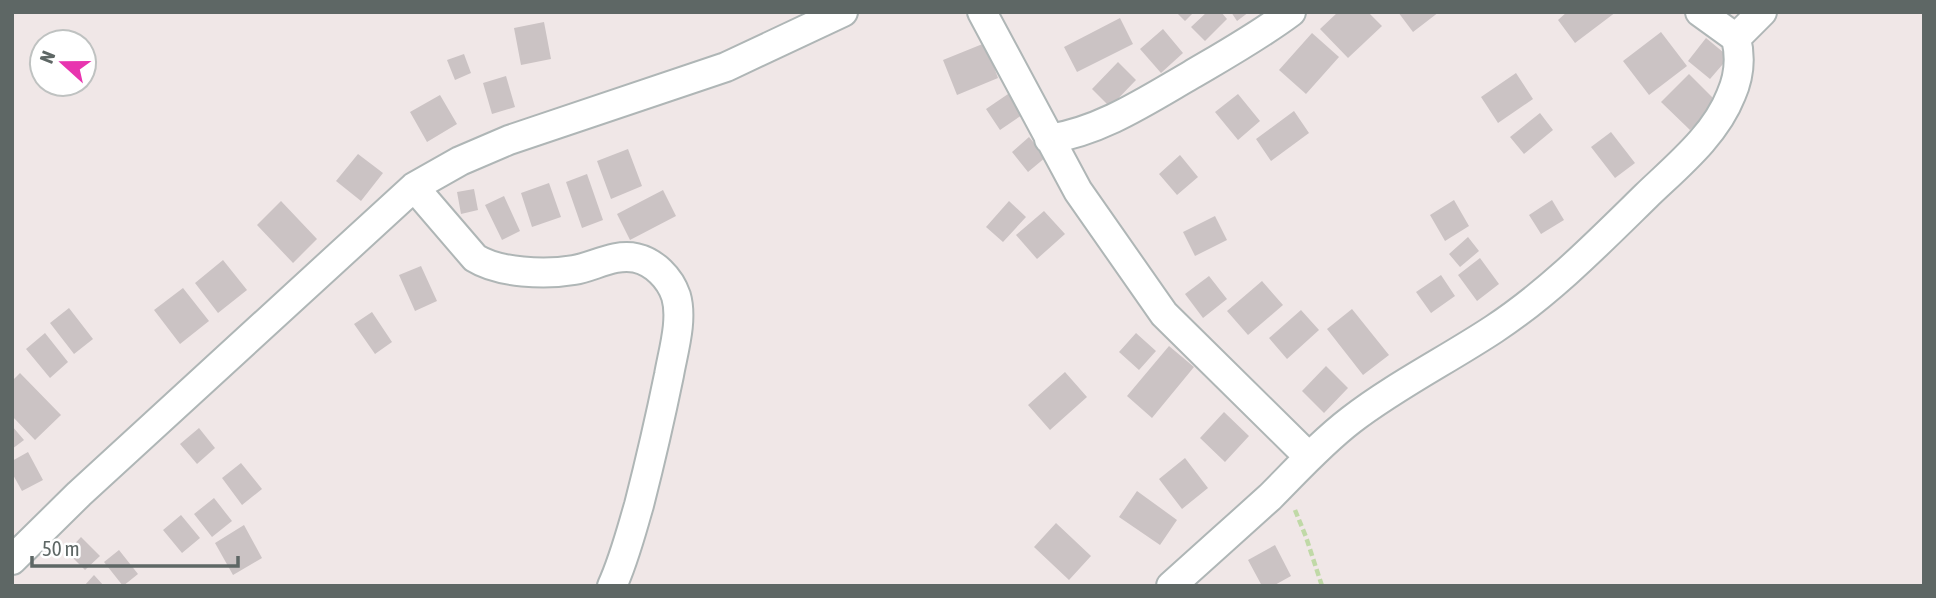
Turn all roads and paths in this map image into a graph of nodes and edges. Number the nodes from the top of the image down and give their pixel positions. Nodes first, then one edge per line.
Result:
1 (843, 12) edge
2 (982, 12) edge
3 (1291, 12) edge
4 (1700, 12) edge
5 (1762, 12) edge
6 (1737, 38) junction
7 (1049, 139) junction
8 (414, 187) junction
9 (1309, 457) junction
10 (1283, 484) junction
11 (12, 560) edge
12 (612, 586) edge
13 (1171, 586) edge
14 (1322, 586) edge

1 - 8 street
2 - 7 street
3 - 7 street
4 - 6 street
5 - 6 street
6 - 9 street
7 - 9 street
8 - 11 street
8 - 12 street
9 - 10 street
10 - 13 street
10 - 14 path

